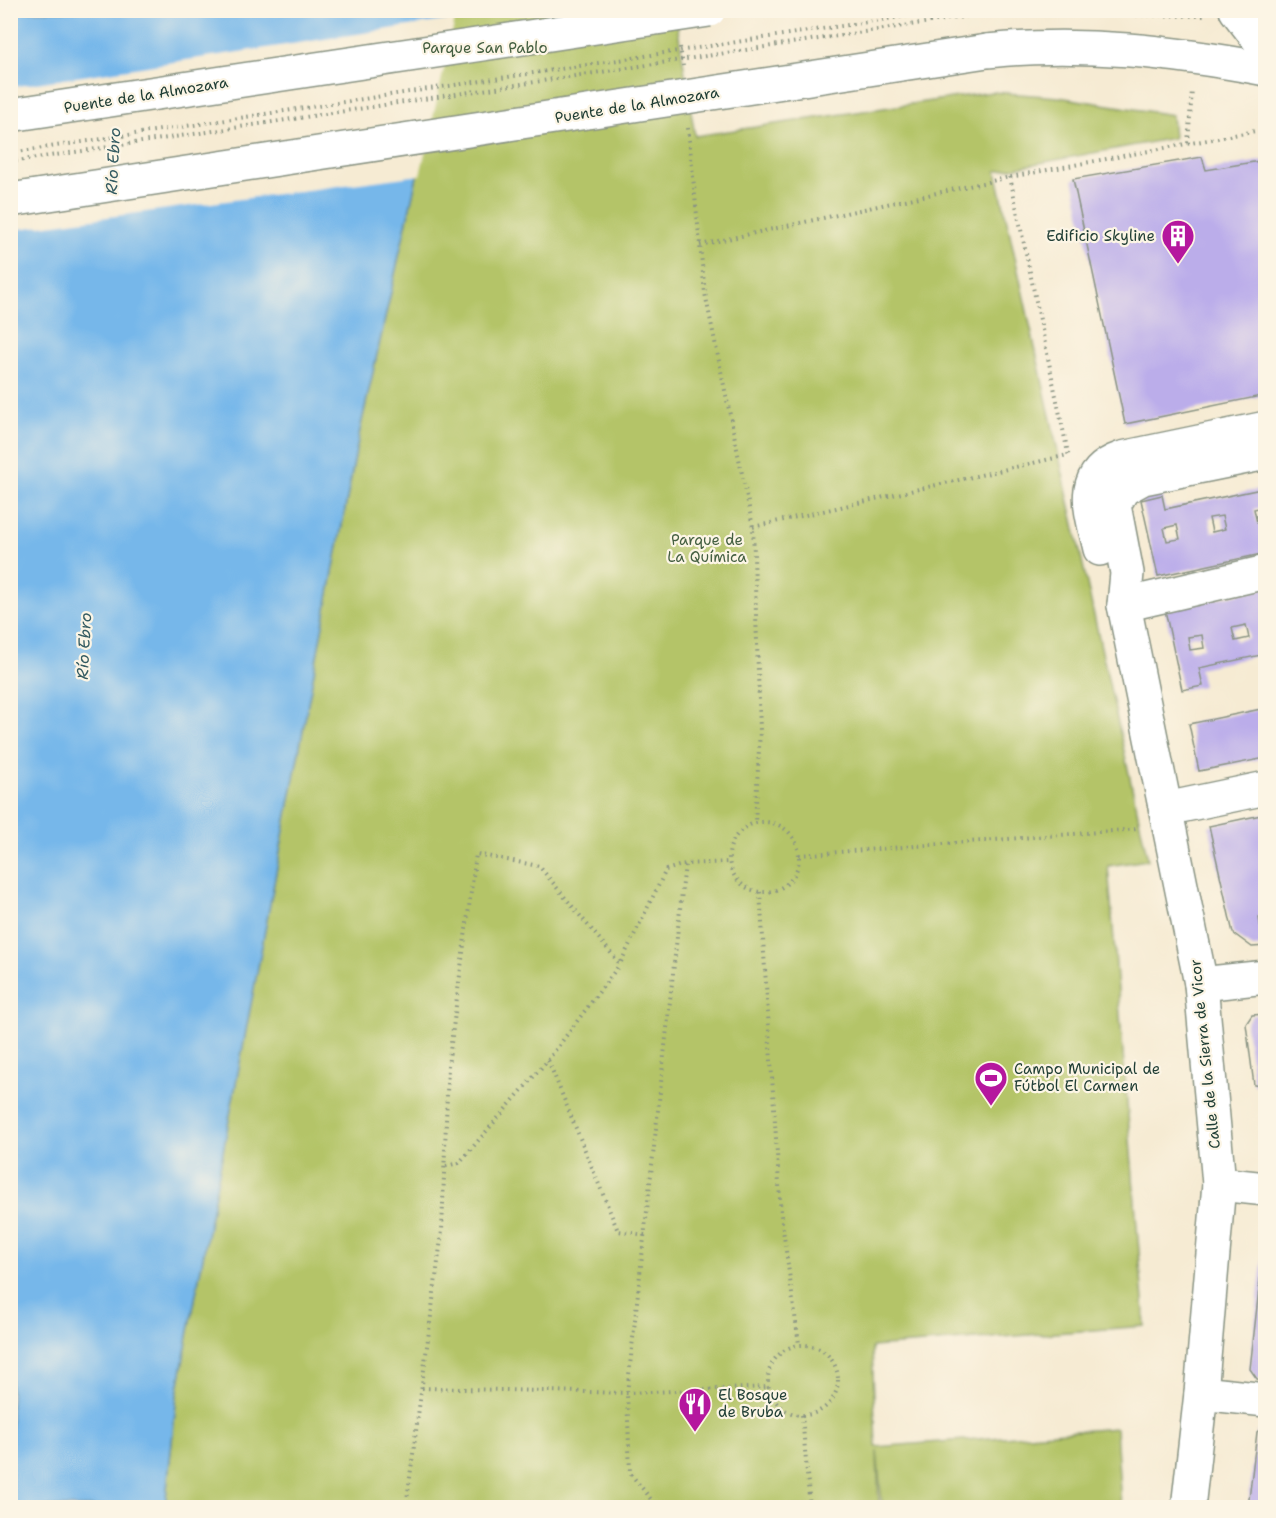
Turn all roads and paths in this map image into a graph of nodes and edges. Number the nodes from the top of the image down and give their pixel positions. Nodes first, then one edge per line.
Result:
1 (709, 10) edge
2 (946, 10) edge
3 (1152, 13) edge
4 (1223, 13) edge
5 (982, 14) dead end
6 (1119, 15) dead end
7 (1266, 49) edge
8 (1266, 69) edge
9 (1192, 85) dead end
10 (10, 115) edge
11 (1266, 129) edge
12 (690, 143) dead end
13 (1188, 143) junction
14 (10, 153) edge
15 (10, 162) edge
16 (10, 200) edge
17 (700, 245) junction
18 (1266, 428) edge
19 (1266, 453) edge
20 (1068, 455) dead end
21 (753, 527) junction
22 (1266, 572) edge
23 (1124, 605) junction
24 (1266, 788) edge
25 (1166, 809) junction
26 (755, 823) junction
27 (1140, 829) dead end
28 (799, 855) junction
29 (729, 862) junction
30 (685, 864) junction
31 (760, 892) junction
32 (620, 964) junction
33 (1266, 977) edge
34 (1201, 984) junction
35 (548, 1060) junction
36 (446, 1166) junction
37 (1219, 1184) junction
38 (1266, 1189) edge
39 (645, 1235) junction
40 (799, 1344) junction
41 (768, 1387) junction
42 (422, 1388) junction
43 (627, 1393) junction
44 (1202, 1393) junction
45 (1266, 1400) edge
46 (802, 1415) junction
47 (406, 1508) edge
48 (658, 1508) edge
49 (810, 1508) edge
50 (1188, 1508) edge

1 - 10 main road, Puente de la Almozara, bridge
2 - 14 path, bridge
3 - 4 path
3 - 6 path
4 - 7 main road
5 - 15 path, bridge
8 - 16 main road, Puente de la Almozara, bridge
9 - 13 path
11 - 13 path
12 - 17 path
13 - 17 path
17 - 21 path
18 - 23 main road
19 - 23 main road
20 - 21 path
21 - 26 path
22 - 23 main road
23 - 25 main road, Calle de la Sierra de Vicor
24 - 25 main road
25 - 34 main road, Calle de la Sierra de Vicor
26 - 28 path
26 - 29 path
27 - 28 path
28 - 31 path
29 - 30 path
29 - 31 path
30 - 32 path
30 - 39 path
31 - 40 path
32 - 35 path
32 - 36 path
33 - 34 main road
34 - 37 main road, Calle de la Sierra de Vicor
35 - 36 path
35 - 39 path
36 - 42 path
37 - 38 main road
37 - 44 main road, Calle de la Sierra de Vicor
39 - 43 path
40 - 41 path
40 - 46 path
41 - 43 path
41 - 46 path
42 - 43 path
42 - 47 path
43 - 48 path
44 - 45 main road
44 - 50 main road, Calle de la Sierra de Vicor
46 - 49 path

